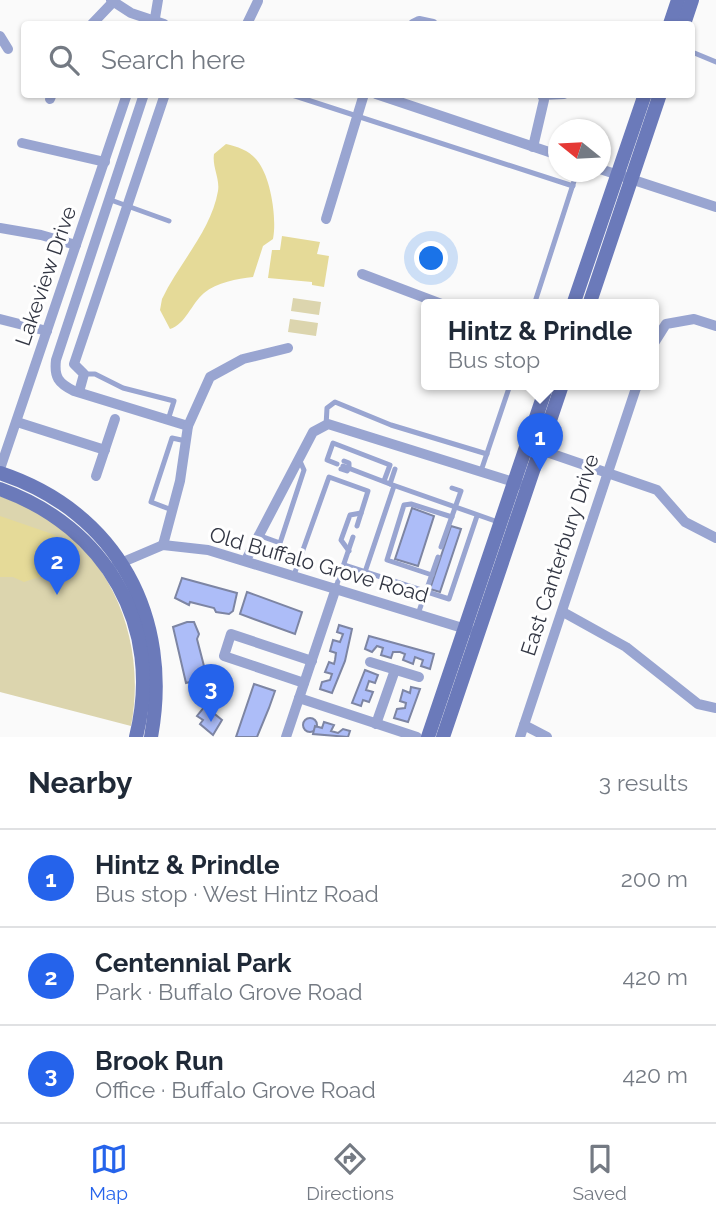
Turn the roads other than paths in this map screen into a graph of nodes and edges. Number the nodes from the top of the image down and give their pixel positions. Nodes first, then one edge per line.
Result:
1 (158, 0) edge
2 (260, 0) edge
3 (678, 0) edge
4 (692, 0) edge
5 (112, 1) edge
6 (95, 21) edge
7 (154, 21) edge
8 (158, 21) edge
9 (249, 21) edge
10 (671, 21) edge
11 (685, 21) edge
12 (0, 36) edge
13 (8, 49) dead end
14 (695, 54) edge
15 (716, 62) edge
16 (126, 98) edge
17 (143, 98) edge
18 (164, 98) edge
19 (302, 98) edge
20 (362, 98) edge
21 (541, 98) edge
22 (644, 98) edge
23 (658, 98) edge
24 (403, 99) edge
25 (357, 115) junction
26 (22, 143) dead end
27 (533, 147) junction
28 (548, 152) edge
29 (106, 162) junction
30 (611, 173) edge
31 (625, 177) junction
32 (574, 182) edge
33 (573, 186) junction
34 (108, 199) junction
35 (126, 205) junction
36 (716, 207) edge
37 (326, 219) dead end
38 (169, 221) dead end
39 (0, 228) edge
40 (76, 245) junction
41 (362, 274) dead end
42 (428, 299) edge
43 (536, 299) edge
44 (575, 299) edge
45 (591, 299) edge
46 (0, 319) edge
47 (716, 326) edge
48 (47, 331) junction
49 (659, 335) edge
50 (288, 348) dead end
51 (83, 374) junction
52 (508, 390) edge
53 (546, 390) edge
54 (560, 390) edge
55 (635, 390) edge
56 (79, 392) junction
57 (115, 419) dead end
58 (168, 420) junction
59 (16, 422) junction
60 (188, 426) junction
61 (331, 426) junction
62 (186, 441) junction
63 (534, 447) junction
64 (4, 450) edge
65 (105, 450) junction
66 (487, 454) junction
67 (298, 458) junction
68 (0, 471) edge
69 (481, 471) junction
70 (608, 472) junction
71 (96, 477) dead end
72 (390, 484) junction
73 (522, 484) junction
74 (453, 488) dead end
75 (0, 489) edge
76 (455, 509) junction
77 (172, 510) junction
78 (362, 513) junction
79 (477, 516) junction
80 (452, 517) junction
81 (501, 523) junction
82 (357, 526) dead end
83 (258, 535) junction
84 (353, 537) dead end
85 (716, 538) edge
86 (163, 545) junction
87 (441, 547) dead end
88 (349, 551) junction
89 (438, 556) dead end
90 (246, 560) junction
91 (344, 565) junction
92 (115, 566) junction
93 (365, 572) junction
94 (294, 575) junction
95 (433, 577) junction
96 (336, 588) junction
97 (425, 592) junction
98 (563, 612) junction
99 (418, 614) junction
100 (472, 631) junction
101 (312, 661) junction
102 (370, 662) dead end
103 (395, 670) junction
104 (419, 677) dead end
105 (304, 683) junction
106 (299, 698) junction
107 (716, 708) edge
108 (376, 724) junction
109 (524, 725) junction
110 (136, 737) edge
111 (151, 737) edge
112 (286, 737) edge
113 (417, 737) edge
114 (428, 737) edge
115 (443, 737) edge
116 (520, 737) edge
117 (547, 737) edge

1 - 8 street
2 - 9 street
3 - 10 main road
4 - 11 main road
5 - 6 street
5 - 7 street
12 - 13 street
14 - 15 lane
16 - 29 street, Lakeview Drive
17 - 34 street
18 - 35 street
19 - 25 lane
20 - 25 street
21 - 27 street
22 - 31 main road
23 - 31 main road
24 - 27 street
25 - 33 lane
25 - 37 street
26 - 29 street
27 - 28 street
29 - 40 street, Lakeview Drive
30 - 31 street
31 - 36 street
31 - 44 main road
31 - 45 main road
32 - 33 lane
33 - 43 lane
34 - 35 lane
34 - 56 street
35 - 38 lane
35 - 51 street
39 - 40 street
40 - 48 street, Lakeview Drive
41 - 42 street
46 - 48 street
47 - 49 street
48 - 59 street, Lakeview Drive
50 - 60 street
51 - 56 street
51 - 58 lane
52 - 66 lane
53 - 63 main road
54 - 63 main road
55 - 70 street, East Canterbury Drive
56 - 58 street
57 - 65 street
58 - 60 street
59 - 64 street, Lakeview Drive
59 - 65 street
60 - 62 street
61 - 66 lane
61 - 67 street
61 - 69 street
62 - 77 street
62 - 77 lane
63 - 70 street
63 - 73 main road
64 - 68 street, Lakeview Drive
65 - 71 street
66 - 69 lane
67 - 83 street
67 - 83 lane
68 - 92 main road
69 - 73 street
70 - 85 street
70 - 98 street, East Canterbury Drive
72 - 72 lane
72 - 76 lane
72 - 93 lane
73 - 81 main road
73 - 100 main road
74 - 76 lane
75 - 92 main road
76 - 79 lane
76 - 80 lane
77 - 86 street
78 - 82 lane
78 - 88 lane
78 - 94 lane
79 - 81 lane
79 - 97 lane
80 - 87 lane
80 - 95 lane
81 - 100 main road
83 - 90 street
84 - 88 lane
86 - 90 street, Old Buffalo Grove Road
86 - 92 street, Old Buffalo Grove Road
88 - 91 lane
89 - 95 lane
90 - 94 street, Old Buffalo Grove Road
91 - 93 lane
91 - 96 lane
92 - 110 main road
92 - 111 main road
93 - 97 lane
94 - 96 street, Old Buffalo Grove Road
95 - 97 lane
96 - 99 street, Old Buffalo Grove Road
96 - 101 street
97 - 99 lane
98 - 107 street
98 - 109 street, East Canterbury Drive
99 - 100 street, Old Buffalo Grove Road
100 - 114 main road
100 - 115 main road
101 - 105 street
101 - 105 street
102 - 103 street
103 - 104 street
103 - 108 street
105 - 106 street
106 - 108 street
106 - 112 street
108 - 113 street
109 - 116 street, East Canterbury Drive
109 - 117 street

